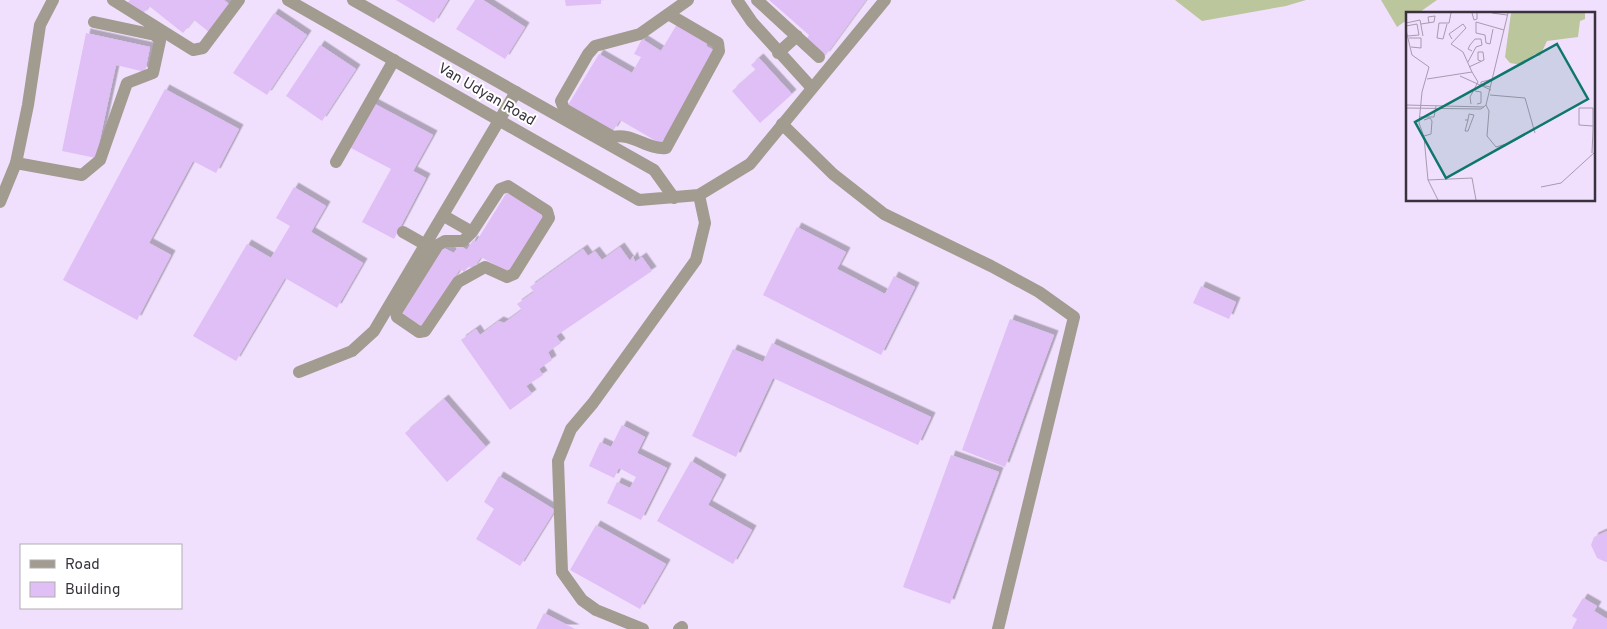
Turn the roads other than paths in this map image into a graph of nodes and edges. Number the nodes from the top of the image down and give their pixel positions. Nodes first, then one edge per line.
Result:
1 (53, 0) edge
2 (113, 0) edge
3 (239, 0) edge
4 (288, 0) edge
5 (353, 0) edge
6 (688, 0) edge
7 (737, 0) edge
8 (883, 1) edge
9 (762, 4) edge
10 (670, 15) junction
11 (94, 22) dead end
12 (752, 22) junction
13 (796, 36) junction
14 (778, 53) junction
15 (819, 57) dead end
16 (394, 60) junction
17 (811, 87) junction
18 (516, 92) junction
19 (500, 121) junction
20 (782, 124) junction
21 (336, 162) dead end
22 (16, 163) junction
23 (699, 195) junction
24 (674, 198) junction
25 (0, 202) edge
26 (444, 216) junction
27 (472, 232) junction
28 (401, 235) dead end
29 (424, 248) junction
30 (299, 372) dead end
31 (643, 629) edge
32 (998, 629) edge

1 - 22 street
2 - 3 street
4 - 16 street, Van Udyan Road
5 - 18 street, Van Udyan Road
6 - 10 street
7 - 12 street
8 - 17 street, Van Udyan Road
9 - 12 street
9 - 13 street
10 - 10 street
11 - 22 street
12 - 14 street
13 - 14 street
13 - 15 street
14 - 17 street
16 - 19 street, Van Udyan Road
16 - 21 street
17 - 20 street, Van Udyan Road
18 - 19 street
18 - 24 street, Van Udyan Road
19 - 24 street, Van Udyan Road
19 - 26 street
20 - 23 street, Van Udyan Road
20 - 32 street
22 - 25 street
23 - 24 street, Van Udyan Road
23 - 31 street
26 - 27 street
26 - 29 street
27 - 27 street
28 - 29 street
29 - 30 street

